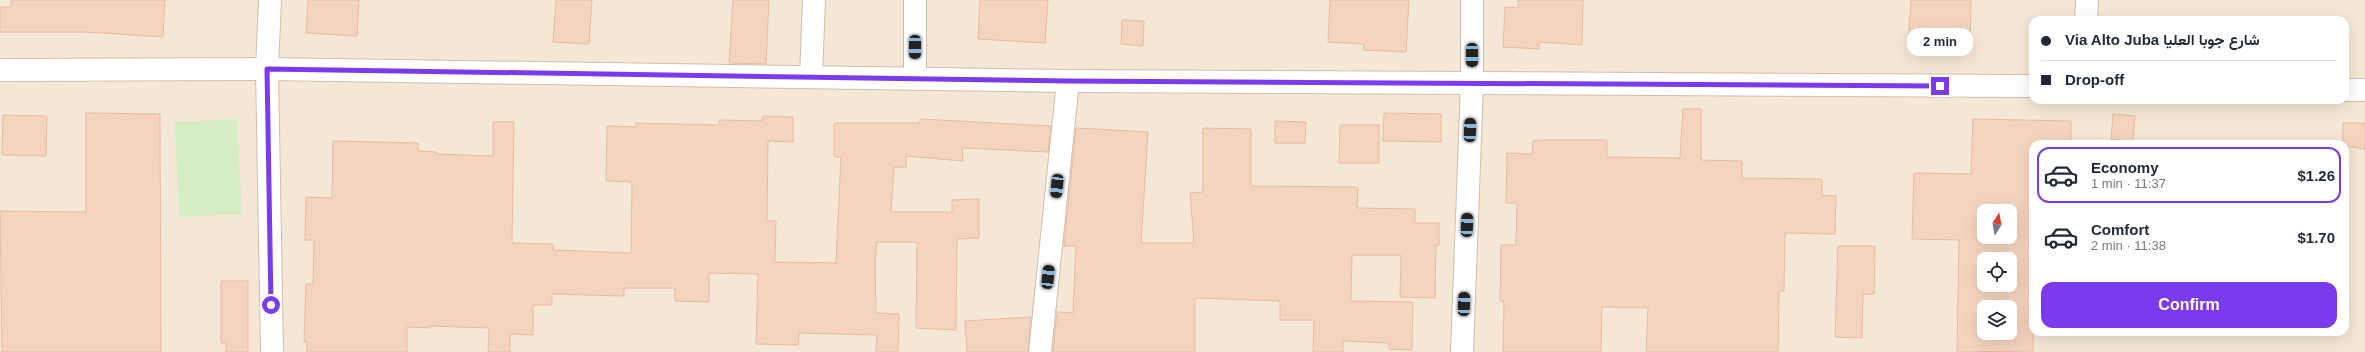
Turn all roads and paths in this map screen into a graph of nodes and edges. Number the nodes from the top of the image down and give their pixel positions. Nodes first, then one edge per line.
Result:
1 (270, 0) edge
2 (814, 0) edge
3 (915, 0) edge
4 (1472, 0) edge
5 (2087, 0) edge
6 (2086, 16) edge
7 (267, 69) junction
8 (0, 70) edge
9 (811, 77) junction
10 (915, 79) junction
11 (1068, 81) junction
12 (1472, 82) junction
13 (2029, 86) edge
14 (2349, 90) edge
15 (2365, 90) edge
16 (272, 352) edge
17 (1040, 352) edge
18 (1462, 352) edge

1 - 7 street
2 - 9 street
3 - 10 street
4 - 12 street
5 - 6 street
7 - 8 street
7 - 9 street
7 - 16 street
9 - 10 street
10 - 11 street
11 - 12 street
11 - 17 street
12 - 13 street
12 - 18 street
14 - 15 street

